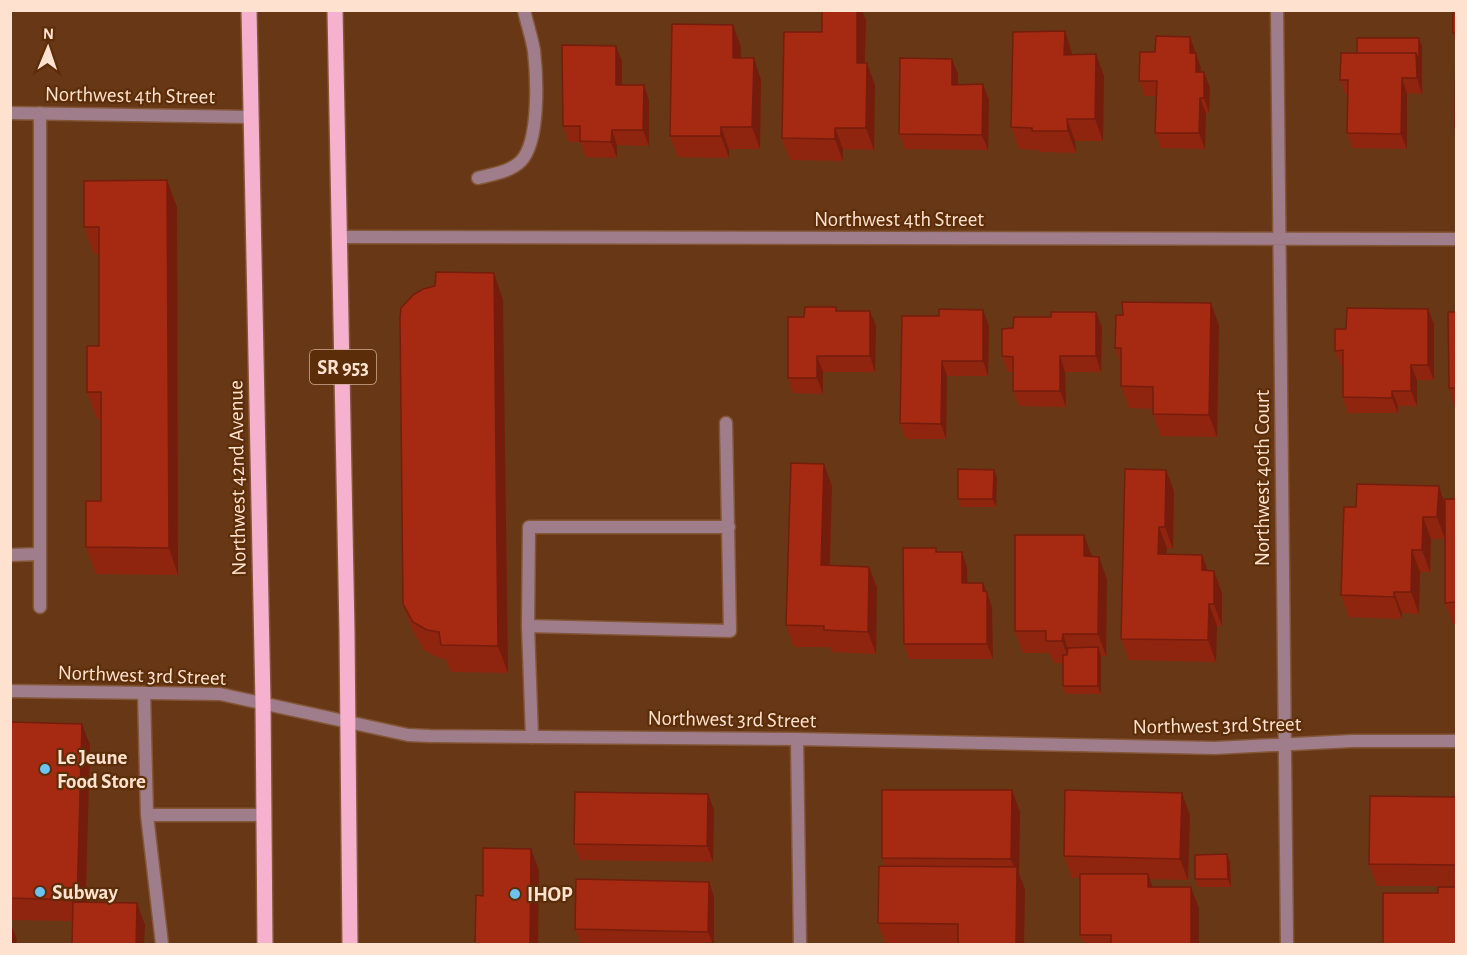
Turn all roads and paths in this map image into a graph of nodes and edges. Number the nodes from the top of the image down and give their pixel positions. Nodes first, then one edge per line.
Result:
1 (249, 10) edge
2 (335, 10) edge
3 (524, 10) edge
4 (1277, 10) edge
5 (10, 113) edge
6 (40, 113) junction
7 (250, 117) junction
8 (478, 178) dead end
9 (340, 237) junction
10 (1456, 239) edge
11 (1280, 240) junction
12 (726, 423) dead end
13 (729, 526) junction
14 (40, 554) junction
15 (10, 555) edge
16 (40, 607) dead end
17 (528, 626) junction
18 (10, 690) edge
19 (144, 693) junction
20 (263, 703) junction
21 (348, 723) junction
22 (532, 737) junction
23 (797, 739) junction
24 (1456, 741) edge
25 (1284, 745) junction
26 (147, 815) junction
27 (264, 815) junction
28 (162, 945) edge
29 (265, 945) edge
30 (350, 945) edge
31 (800, 945) edge
32 (1287, 945) edge

1 - 7 main road, Northwest 42nd Avenue
2 - 9 main road, SR 953
3 - 8 street
4 - 11 street, Northwest 40th Court
5 - 6 street, Northwest 4th Street
6 - 7 street, Northwest 4th Street
6 - 14 street
7 - 20 main road, Northwest 42nd Avenue
9 - 11 street, Northwest 4th Street
9 - 21 main road, SR 953
10 - 11 street, Northwest 4th Street
11 - 25 street, Northwest 40th Court
12 - 13 street
13 - 17 street
13 - 17 street
14 - 15 street
14 - 16 street
17 - 22 street
18 - 19 street, Northwest 3rd Street
19 - 20 street, Northwest 3rd Street
19 - 26 street
20 - 21 street, Northwest 3rd Street
20 - 27 main road, Northwest 42nd Avenue
21 - 22 street, Northwest 3rd Street
21 - 30 main road, SR 953
22 - 23 street, Northwest 3rd Street
23 - 25 street, Northwest 3rd Street
23 - 31 street
24 - 25 street, Northwest 3rd Street
25 - 32 street, Northwest 40th Court
26 - 27 street
26 - 28 street
27 - 29 main road, Northwest 42nd Avenue

